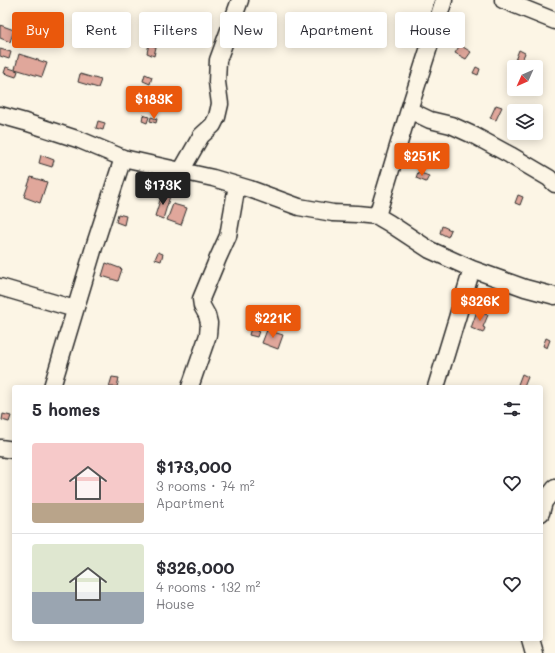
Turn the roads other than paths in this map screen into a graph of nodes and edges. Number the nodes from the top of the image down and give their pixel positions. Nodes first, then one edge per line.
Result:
1 (240, 0) edge
2 (444, 0) edge
3 (503, 0) edge
4 (555, 21) edge
5 (409, 110) junction
6 (0, 115) edge
7 (123, 158) junction
8 (181, 172) junction
9 (555, 184) edge
10 (237, 185) junction
11 (376, 216) junction
12 (472, 270) junction
13 (0, 287) edge
14 (555, 296) edge
15 (75, 309) junction
16 (53, 385) edge
17 (191, 385) edge
18 (437, 385) edge
19 (0, 448) edge
20 (12, 450) edge
21 (555, 488) edge
22 (545, 505) edge
23 (531, 641) edge
24 (534, 653) edge

1 - 8 street
2 - 5 street
3 - 4 street
5 - 9 street
5 - 11 street
6 - 7 street
7 - 8 street
7 - 15 street
8 - 10 street
10 - 11 street
10 - 17 street
11 - 12 street
12 - 14 street
12 - 18 street
13 - 15 street
15 - 16 street
19 - 20 street
21 - 22 street
23 - 24 street

